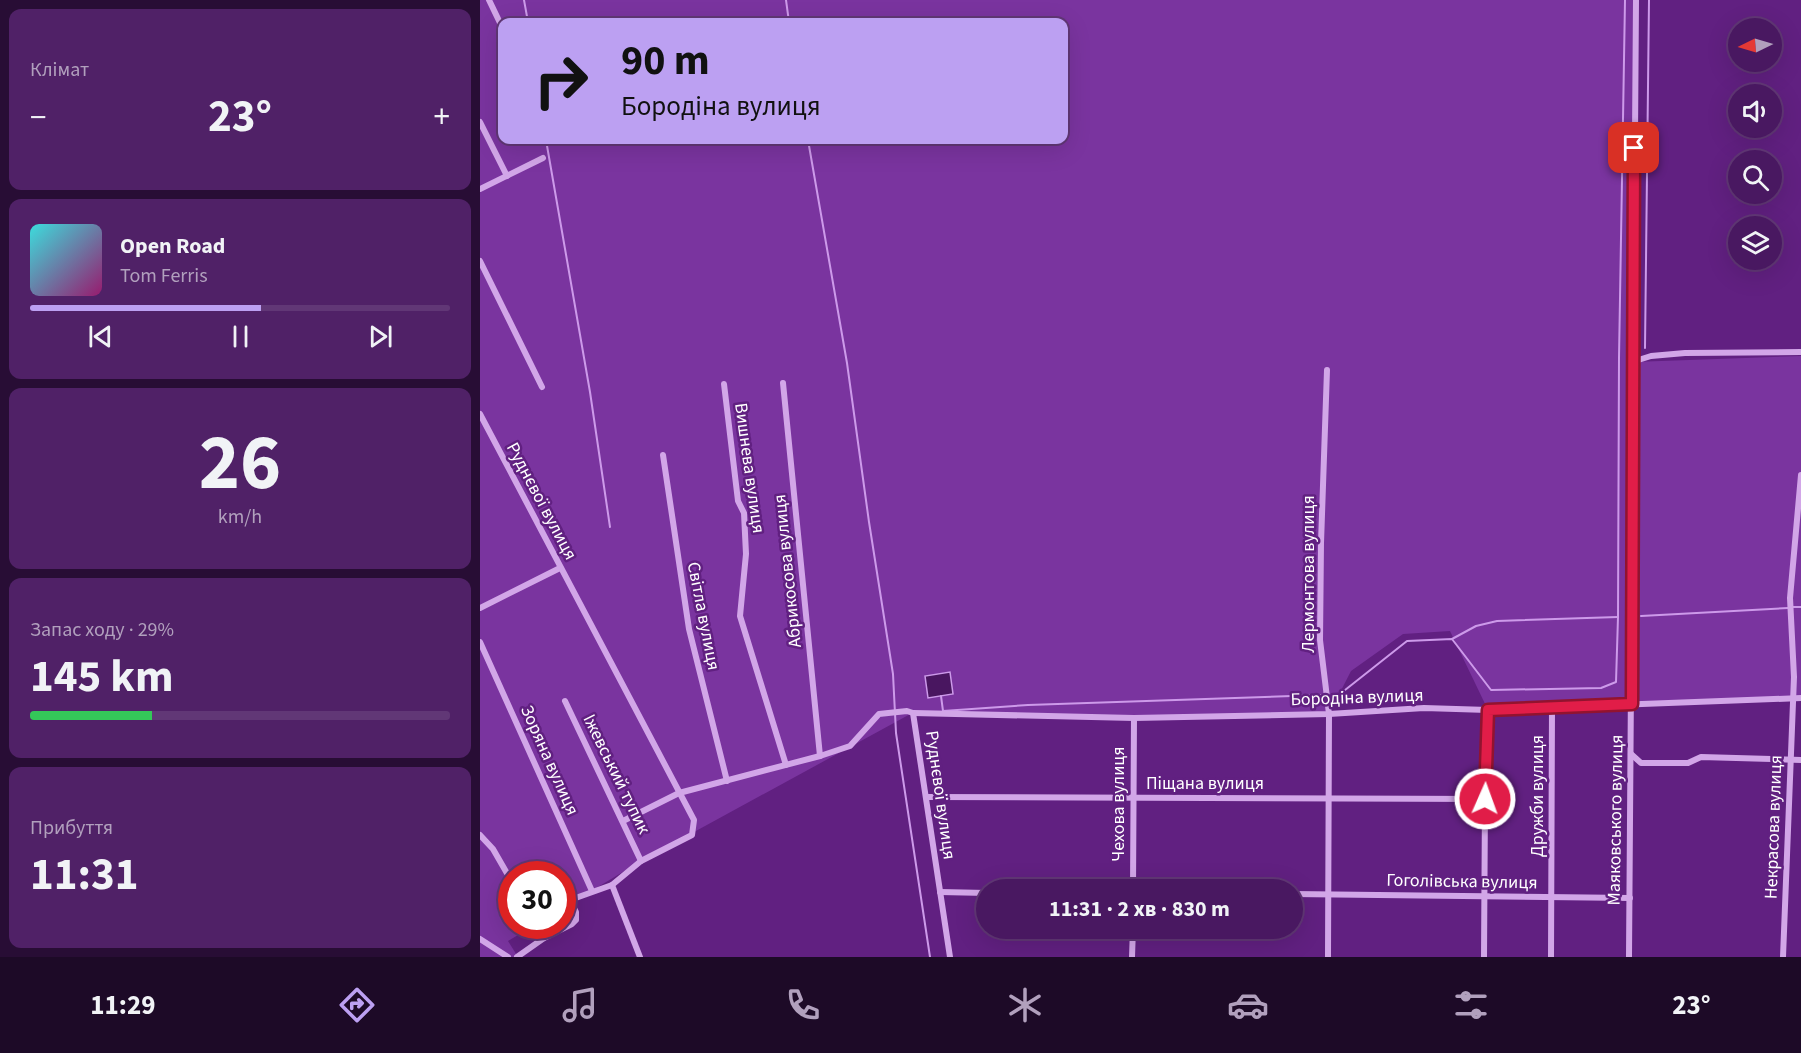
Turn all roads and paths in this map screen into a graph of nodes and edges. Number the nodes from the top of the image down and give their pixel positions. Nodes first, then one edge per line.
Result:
1 (489, 0) edge
2 (1636, 0) edge
3 (498, 19) edge
4 (480, 122) edge
5 (543, 158) dead end
6 (507, 176) junction
7 (480, 189) edge
8 (480, 261) edge
9 (1801, 352) edge
10 (1632, 362) junction
11 (1327, 370) dead end
12 (783, 383) dead end
13 (724, 384) dead end
14 (542, 387) dead end
15 (480, 414) edge
16 (663, 455) dead end
17 (1801, 476) edge
18 (560, 567) junction
19 (480, 608) edge
20 (480, 642) edge
21 (1801, 698) edge
22 (1792, 699) junction
23 (565, 701) dead end
24 (1632, 704) junction
25 (1552, 707) junction
26 (1488, 710) junction
27 (910, 712) junction
28 (1329, 714) junction
29 (1134, 718) junction
30 (1631, 754) junction
31 (820, 756) junction
32 (1790, 760) junction
33 (1801, 760) edge
34 (786, 765) junction
35 (727, 781) junction
36 (679, 793) junction
37 (926, 797) junction
38 (1133, 798) junction
39 (1328, 799) junction
40 (1485, 799) junction
41 (623, 821) junction
42 (480, 835) edge
43 (500, 861) edge
44 (641, 861) junction
45 (1133, 879) edge
46 (612, 885) junction
47 (592, 891) junction
48 (940, 892) junction
49 (976, 893) edge
50 (1303, 894) edge
51 (1328, 894) junction
52 (1484, 897) junction
53 (576, 898) edge
54 (1551, 898) junction
55 (1630, 898) junction
56 (480, 939) edge
57 (543, 939) edge
58 (1133, 939) edge
59 (508, 957) edge
60 (517, 957) edge
61 (640, 957) edge
62 (950, 957) edge
63 (1132, 957) edge
64 (1328, 957) edge
65 (1484, 957) edge
66 (1551, 957) edge
67 (1629, 957) edge
68 (1783, 957) edge

1 - 3 street
2 - 10 street, Маяковського вулиця
4 - 6 street
5 - 6 street
6 - 7 street
8 - 14 street
9 - 10 street
10 - 24 street, Маяковського вулиця
11 - 28 street, Лермонтова вулиця
12 - 31 street, Абрикосова вулиця
13 - 34 street, Вишнева вулиця
15 - 18 street, Руднєвої вулиця
16 - 35 street, Світла вулиця
17 - 22 street, Некрасова вулиця
18 - 19 street
18 - 36 street, Руднєвої вулиця
20 - 47 street, Зоряна вулиця
21 - 22 street, Бородіна вулиця
22 - 24 street, Бородіна вулиця
22 - 32 street, Некрасова вулиця
23 - 41 street, Іжевський тупик
24 - 25 street, Бородіна вулиця
24 - 30 street, Маяковського вулиця
25 - 26 street, Бородіна вулиця
25 - 54 street, Дружби вулиця
26 - 28 street, Бородіна вулиця
26 - 40 street
27 - 29 street, Бородіна вулиця
27 - 31 street, Руднєвої вулиця
27 - 37 street, Руднєвої вулиця
28 - 29 street, Бородіна вулиця
28 - 39 street, Лермонтова вулиця
29 - 38 street, Чехова вулиця
30 - 32 street
30 - 55 street, Маяковського вулиця
31 - 34 street, Руднєвої вулиця
32 - 33 street
32 - 68 street, Некрасова вулиця
34 - 35 street, Руднєвої вулиця
35 - 36 street, Руднєвої вулиця
36 - 41 street
36 - 44 street, Руднєвої вулиця
37 - 38 street, Піщана вулиця
37 - 48 street, Руднєвої вулиця
38 - 39 street, Піщана вулиця
38 - 45 street, Чехова вулиця
39 - 40 street, Піщана вулиця
39 - 51 street, Лермонтова вулиця
40 - 52 street
41 - 44 street, Іжевський тупик
42 - 43 street
44 - 46 street, Руднєвої вулиця
46 - 47 street, Руднєвої вулиця
46 - 61 street
47 - 53 street, Руднєвої вулиця
48 - 49 street
48 - 62 street, Руднєвої вулиця
50 - 51 street, Гоголівська вулиця
51 - 52 street, Гоголівська вулиця
51 - 64 street, Лермонтова вулиця
52 - 54 street, Гоголівська вулиця
52 - 65 street
54 - 55 street, Гоголівська вулиця
54 - 66 street, Дружби вулиця
55 - 67 street, Маяковського вулиця
56 - 59 street
57 - 60 street, Руднєвої вулиця
58 - 63 street

